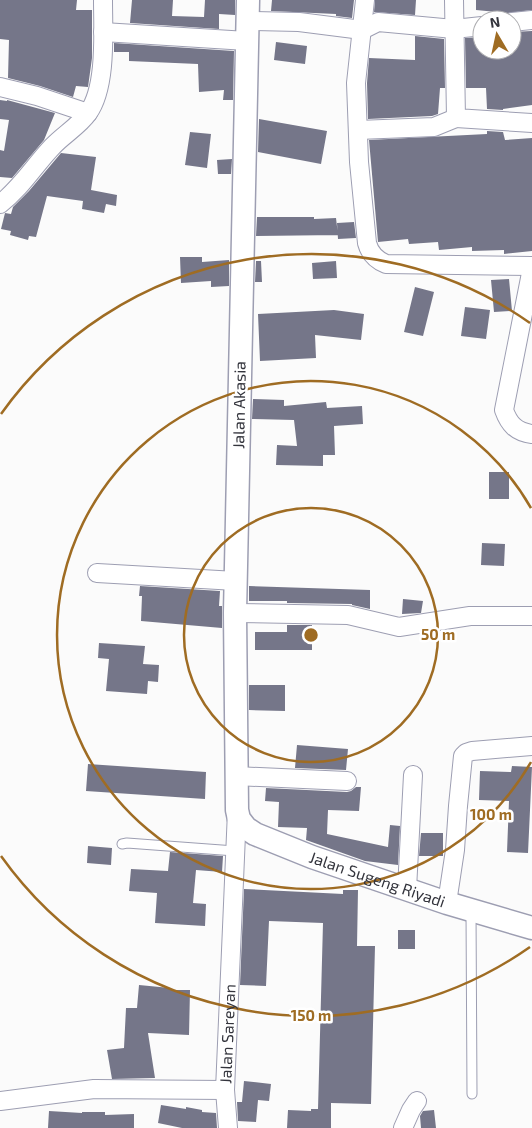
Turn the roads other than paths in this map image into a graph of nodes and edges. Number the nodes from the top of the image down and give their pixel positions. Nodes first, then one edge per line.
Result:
1 (103, 0) edge
2 (365, 0) edge
3 (454, 0) edge
4 (247, 21) edge
5 (472, 27) edge
6 (454, 29) junction
7 (362, 30) junction
8 (103, 32) junction
9 (0, 87) edge
10 (88, 113) junction
11 (456, 118) junction
12 (532, 123) edge
13 (358, 130) junction
14 (0, 204) edge
15 (532, 267) edge
16 (532, 434) edge
17 (97, 573) dead end
18 (236, 582) junction
19 (236, 613) junction
20 (532, 616) edge
21 (532, 746) edge
22 (413, 775) dead end
23 (236, 776) junction
24 (347, 780) dead end
25 (237, 810) junction
26 (122, 844) dead end
27 (235, 851) junction
28 (407, 889) junction
29 (446, 903) junction
30 (471, 910) junction
31 (532, 928) edge
32 (225, 1090) junction
33 (472, 1094) dead end
34 (0, 1101) edge
35 (418, 1102) dead end
36 (228, 1128) edge
37 (403, 1128) edge

1 - 8 street
2 - 7 street
3 - 6 street
4 - 7 street
4 - 8 street
4 - 18 street, Jalan Akasia
5 - 6 street
6 - 7 street
6 - 11 street
7 - 13 street
8 - 10 street
9 - 10 street
10 - 14 street
11 - 12 street
11 - 13 street
13 - 15 street
15 - 16 street
17 - 18 street
18 - 19 street, Jalan Akasia
19 - 20 street
19 - 23 street, Jalan Akasia
21 - 29 street
22 - 28 street
23 - 24 street
23 - 25 street, Jalan Akasia
25 - 27 street, Jalan Sareyan
25 - 28 street, Jalan Sugeng Riyadi
26 - 27 lane
27 - 32 street, Jalan Sareyan
28 - 29 street, Jalan Sugeng Riyadi
29 - 30 street, Jalan Sugeng Riyadi
30 - 31 street, Jalan Sugeng Riyadi
30 - 33 lane
32 - 34 street, Jalan Sareyan
32 - 36 street
35 - 37 street

